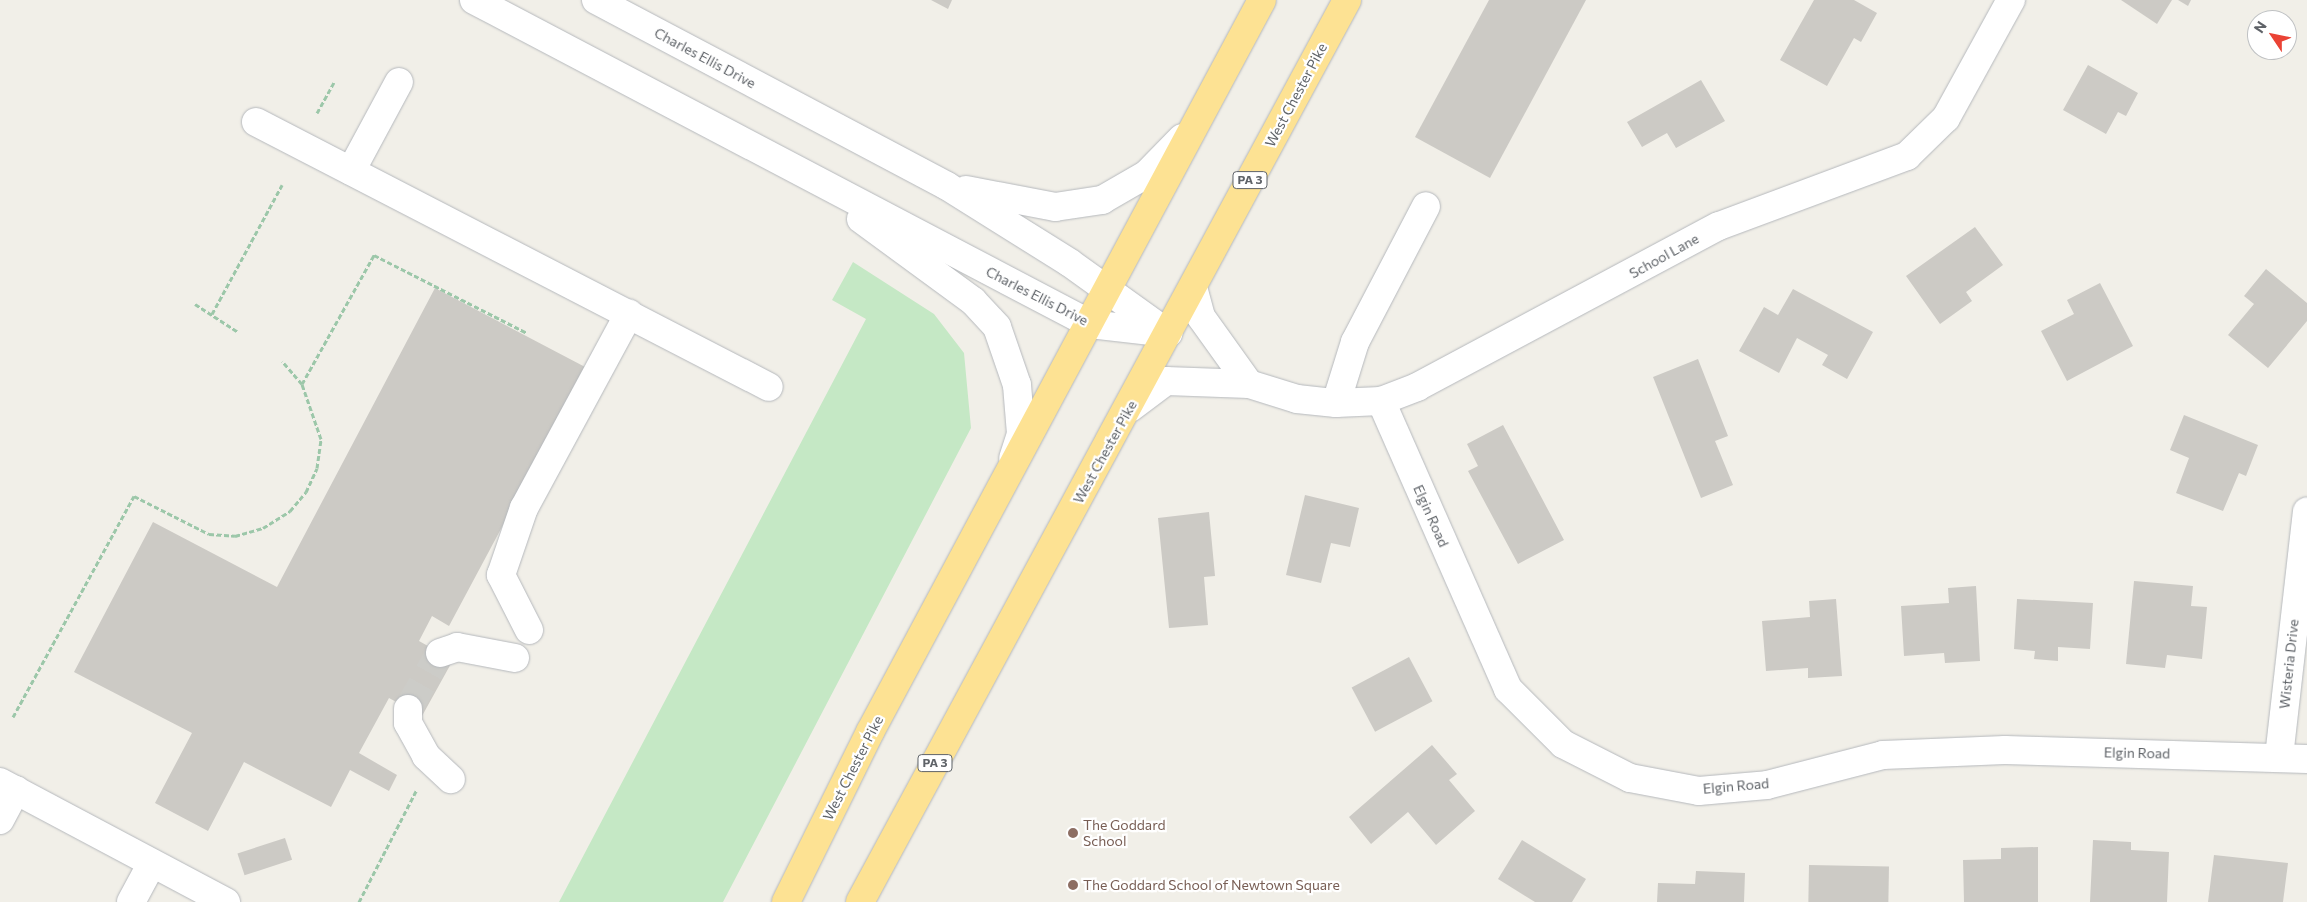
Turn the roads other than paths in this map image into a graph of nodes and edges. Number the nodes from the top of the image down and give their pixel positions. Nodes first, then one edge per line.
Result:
1 (474, 0) edge
2 (596, 0) edge
3 (1262, 0) edge
4 (1347, 0) edge
5 (2011, 0) edge
6 (399, 82) dead end
7 (1208, 101) junction
8 (256, 122) dead end
9 (785, 164) junction
10 (351, 171) junction
11 (947, 186) junction
12 (1426, 206) dead end
13 (1193, 287) junction
14 (1108, 290) junction
15 (629, 314) junction
16 (1090, 324) junction
17 (1168, 333) junction
18 (1249, 384) junction
19 (769, 387) dead end
20 (1381, 401) junction
21 (1336, 403) junction
22 (1130, 408) junction
23 (1007, 475) junction
24 (2307, 512) edge
25 (529, 630) dead end
26 (440, 653) dead end
27 (515, 658) dead end
28 (408, 709) tunnel mouth
29 (2279, 757) junction
30 (2307, 759) edge
31 (450, 779) dead end
32 (8, 786) edge
33 (0, 820) edge
34 (152, 863) junction
35 (131, 902) edge
36 (226, 902) edge
37 (786, 902) edge
38 (860, 902) edge

1 - 9 street, Charles Ellis Drive
2 - 11 street, Charles Ellis Drive
3 - 7 highway, West Chester Pike
4 - 13 highway, West Chester Pike / PA 3
5 - 20 street, School Lane
6 - 10 street
7 - 11 street, Charles Ellis Drive
7 - 14 highway, West Chester Pike
8 - 10 street
9 - 16 street, Charles Ellis Drive
9 - 23 street, Charles Ellis Drive
10 - 15 street
11 - 14 street, Charles Ellis Drive
12 - 21 street
13 - 17 highway, West Chester Pike / PA 3
13 - 18 street
14 - 16 highway, West Chester Pike
14 - 17 street, Charles Ellis Drive
15 - 19 street
15 - 25 street
16 - 17 street, Charles Ellis Drive
16 - 23 highway, West Chester Pike
17 - 22 highway, West Chester Pike / PA 3
18 - 21 street, School Lane
18 - 22 street, School Lane
20 - 21 street, School Lane
20 - 29 street, Elgin Road
22 - 38 highway, West Chester Pike / PA 3
23 - 37 highway, West Chester Pike
24 - 29 street, Wisteria Drive
26 - 27 street
28 - 31 street
29 - 30 street, Elgin Road
32 - 33 street
32 - 34 street
34 - 35 street
34 - 36 street

